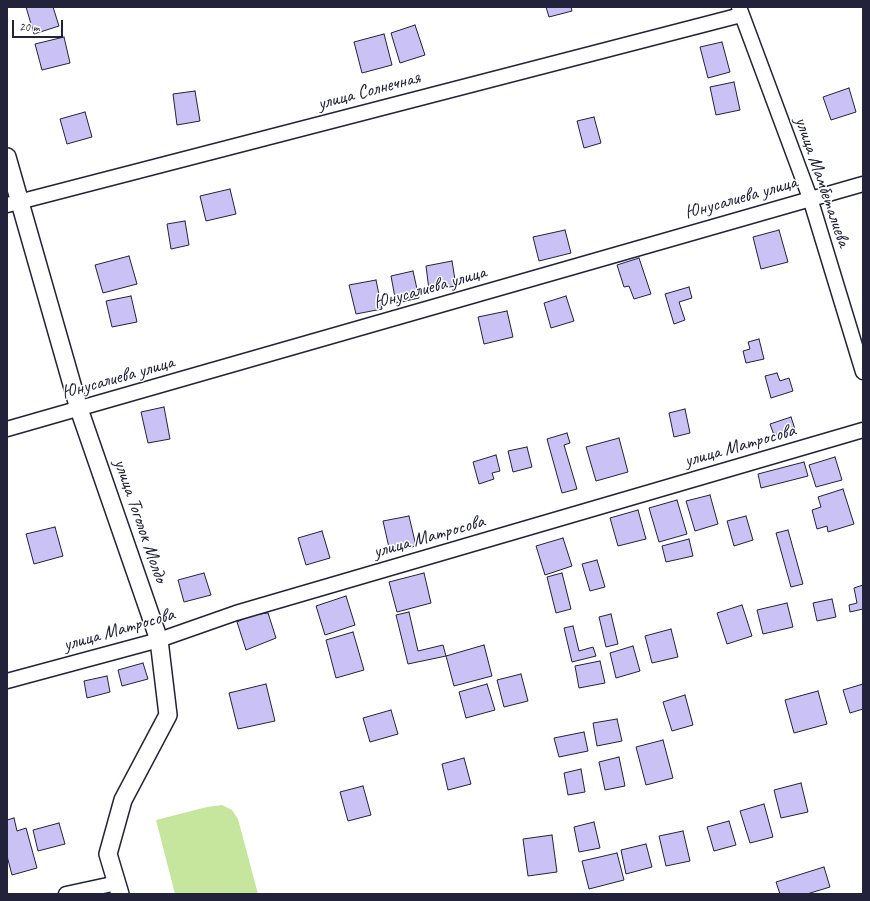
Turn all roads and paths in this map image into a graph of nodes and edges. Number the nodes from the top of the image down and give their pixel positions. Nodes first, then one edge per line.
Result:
1 (740, 11) edge
2 (7, 157) edge
3 (863, 184) edge
4 (810, 198) junction
5 (13, 203) edge
6 (863, 372) edge
7 (78, 409) junction
8 (7, 429) edge
9 (863, 430) edge
10 (160, 640) junction
11 (7, 681) edge
12 (118, 889) edge
13 (66, 894) edge

1 - 4 street, улица Мамбеталиева
1 - 5 street, улица Солнечная
2 - 5 street, улица Тоголок Молдо
3 - 4 street, Юнусалиева улица
4 - 6 street, улица Мамбеталиева
4 - 7 street, Юнусалиева улица
5 - 7 street, улица Тоголок Молдо
7 - 8 street, Юнусалиева улица
7 - 10 street, улица Тоголок Молдо
9 - 10 street, улица Матросова
10 - 11 street, улица Матросова
10 - 12 street, улица Тоголок Молдо
12 - 13 street

